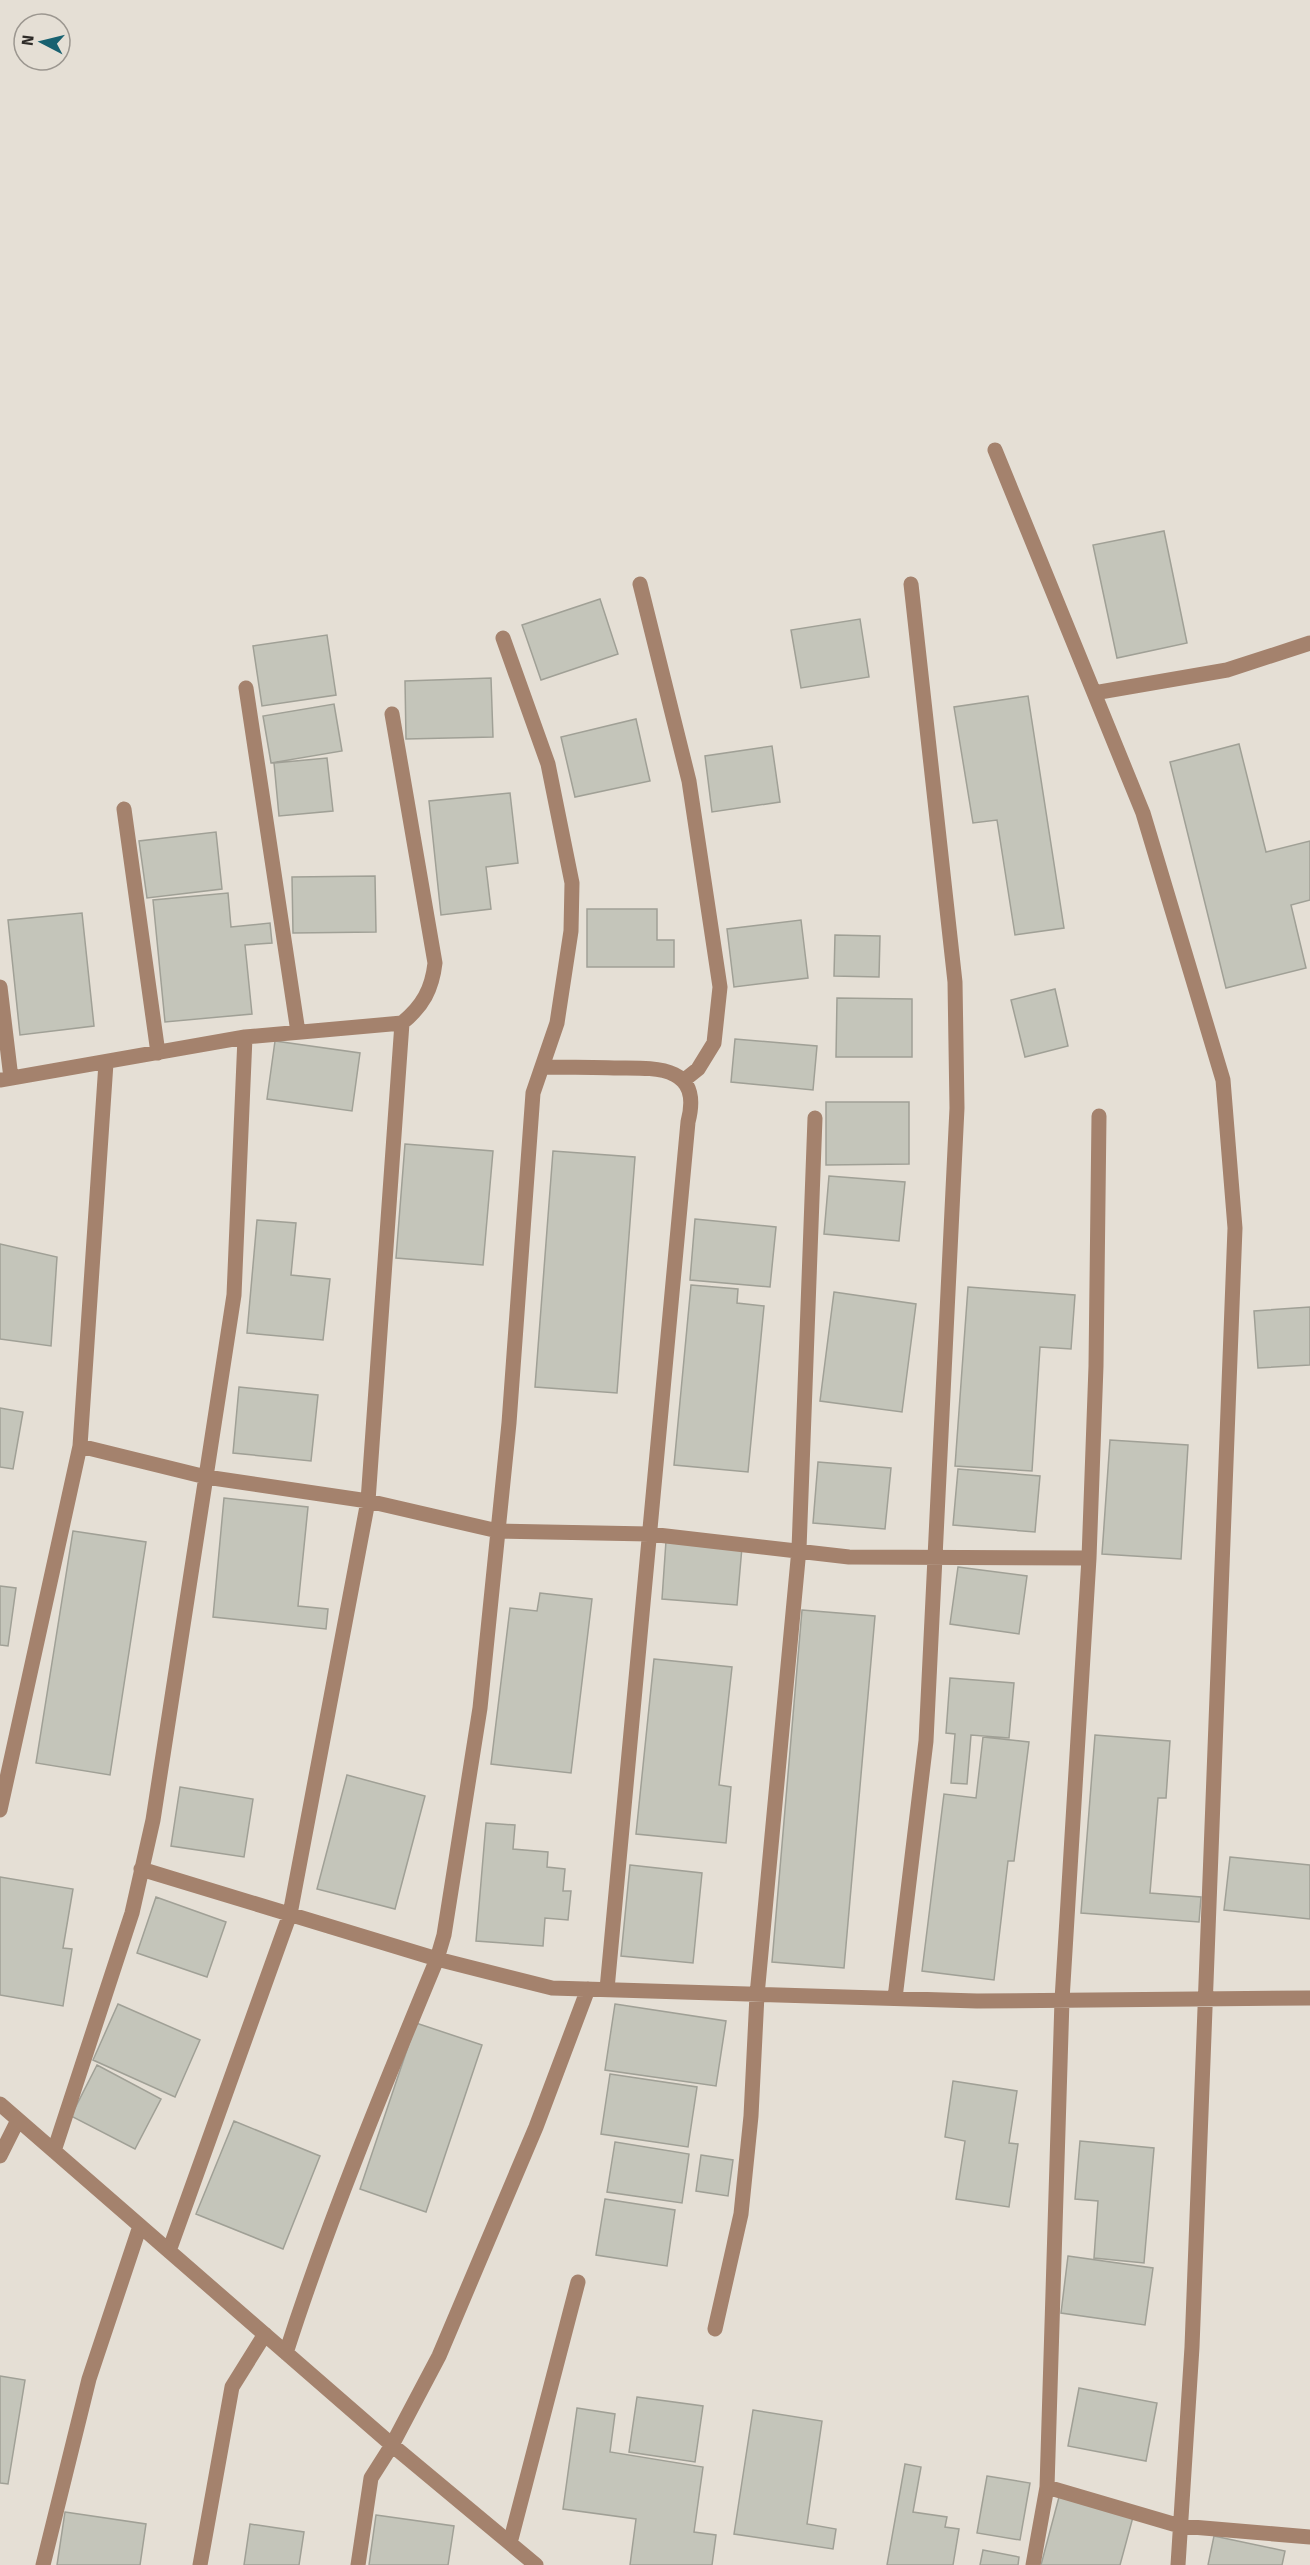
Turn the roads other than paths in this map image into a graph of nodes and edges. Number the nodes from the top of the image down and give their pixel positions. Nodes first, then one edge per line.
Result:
1 (995, 450) dead end
2 (640, 584) dead end
3 (911, 584) dead end
4 (503, 638) dead end
5 (1310, 643) edge
6 (246, 688) dead end
7 (1094, 693) junction
8 (392, 714) dead end
9 (124, 809) dead end
10 (0, 987) edge
11 (402, 1023) junction
12 (298, 1032) junction
13 (245, 1037) junction
14 (158, 1053) junction
15 (106, 1063) junction
16 (544, 1067) junction
17 (6, 1079) edge
18 (683, 1081) junction
19 (1099, 1116) dead end
20 (815, 1118) dead end
21 (80, 1446) junction
22 (206, 1477) junction
23 (368, 1501) junction
24 (498, 1531) junction
25 (649, 1534) junction
26 (799, 1549) junction
27 (936, 1557) junction
28 (1089, 1558) junction
29 (0, 1810) edge
30 (141, 1869) junction
31 (290, 1914) junction
32 (437, 1959) junction
33 (588, 1989) junction
34 (607, 1989) junction
35 (757, 1995) junction
36 (895, 1998) junction
37 (1310, 1998) edge
38 (1206, 1999) junction
39 (1062, 2000) junction
40 (0, 2104) edge
41 (18, 2120) junction
42 (54, 2151) junction
43 (0, 2156) edge
44 (140, 2226) junction
45 (169, 2251) junction
46 (578, 2282) dead end
47 (715, 2329) dead end
48 (264, 2334) junction
49 (286, 2353) junction
50 (392, 2445) junction
51 (1047, 2487) junction
52 (1180, 2526) junction
53 (1310, 2538) edge
54 (510, 2543) junction
55 (534, 2564) edge
56 (43, 2565) edge
57 (200, 2565) edge
58 (358, 2565) edge
59 (1033, 2565) edge
60 (1178, 2565) edge

1 - 7 street
2 - 18 street
3 - 27 street
4 - 16 street
5 - 7 street
6 - 12 street
7 - 38 street
8 - 11 street
9 - 14 street
10 - 17 street
11 - 12 street
11 - 23 street
12 - 13 street
13 - 14 street
13 - 22 street
14 - 15 street
15 - 17 street
15 - 21 street
16 - 18 street
16 - 24 street
18 - 25 street
19 - 28 street
20 - 26 street
21 - 22 street
21 - 29 street
22 - 23 street
22 - 30 street
23 - 24 street
23 - 31 street
24 - 25 street
24 - 32 street
25 - 26 street
25 - 34 street
26 - 27 street
26 - 35 street
27 - 28 street
27 - 36 street
28 - 39 street
30 - 31 street
30 - 42 street
31 - 32 street
31 - 45 street
32 - 33 street
32 - 49 street
33 - 34 street
33 - 50 street
34 - 35 street
35 - 36 street
35 - 47 street
36 - 39 street
37 - 38 street
38 - 39 street
38 - 52 street
39 - 51 street
40 - 41 street
41 - 42 street
41 - 43 street
42 - 44 street
44 - 45 street
44 - 56 street
45 - 48 street
46 - 54 street
48 - 49 street
48 - 57 street
49 - 50 street
50 - 54 street
50 - 58 street
51 - 52 street
51 - 59 street
52 - 53 street
52 - 60 street
54 - 55 street

